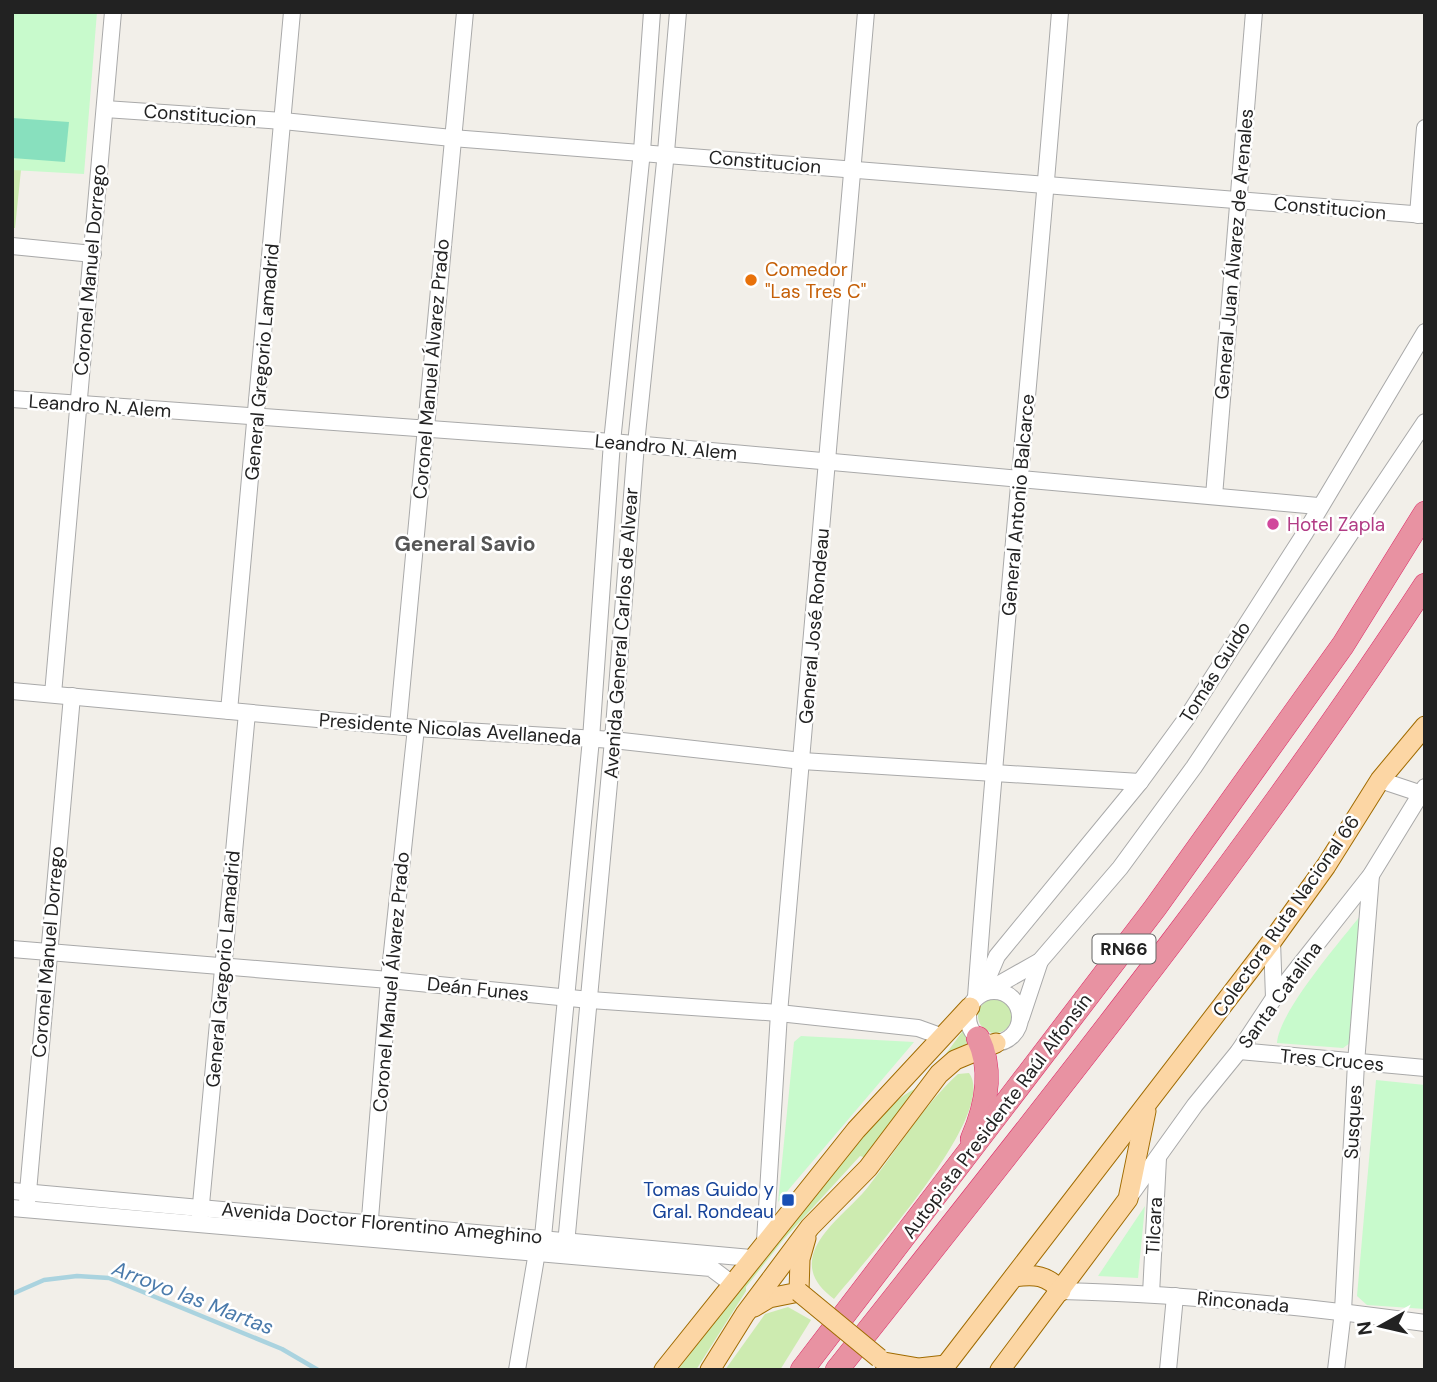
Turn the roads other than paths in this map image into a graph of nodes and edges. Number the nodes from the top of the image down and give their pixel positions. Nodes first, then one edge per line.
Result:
1 (113, 12) edge
2 (292, 12) edge
3 (465, 12) edge
4 (652, 12) edge
5 (678, 12) edge
6 (866, 12) edge
7 (1060, 12) edge
8 (1254, 12) edge
9 (105, 109) junction
10 (283, 121) junction
11 (1425, 128) edge
12 (452, 138) junction
13 (642, 151) junction
14 (666, 152) junction
15 (853, 170) junction
16 (1046, 187) junction
17 (1238, 200) junction
18 (1421, 215) edge
19 (12, 246) edge
20 (93, 254) junction
21 (1425, 332) edge
22 (12, 399) edge
23 (78, 405) junction
24 (258, 418) junction
25 (1425, 422) edge
26 (426, 430) junction
27 (612, 442) junction
28 (636, 444) junction
29 (828, 460) junction
30 (1022, 477) junction
31 (1214, 496) junction
32 (1318, 506) junction
33 (1425, 513) edge
34 (1425, 585) edge
35 (12, 691) edge
36 (53, 694) junction
37 (72, 696) junction
38 (229, 711) junction
39 (247, 713) junction
40 (398, 726) junction
41 (1425, 726) edge
42 (416, 727) junction
43 (591, 739) junction
44 (613, 740) junction
45 (802, 761) junction
46 (992, 772) junction
47 (1380, 780) junction
48 (1140, 782) junction
49 (1423, 792) edge
50 (1371, 875) junction
51 (1272, 941) junction
52 (12, 949) edge
53 (47, 952) junction
54 (1040, 961) junction
55 (222, 966) junction
56 (389, 980) junction
57 (567, 998) junction
58 (979, 998) junction
59 (1274, 998) junction
60 (590, 1000) junction
61 (779, 1013) junction
62 (1021, 1018) junction
63 (943, 1037) junction
64 (986, 1043) junction
65 (1239, 1051) junction
66 (960, 1058) junction
67 (1356, 1063) junction
68 (1425, 1069) edge
69 (987, 1079) junction
70 (1147, 1107) junction
71 (1158, 1158) junction
72 (960, 1166) junction
73 (1128, 1199) junction
74 (20, 1200) edge
75 (201, 1207) junction
76 (199, 1224) junction
77 (810, 1227) junction
78 (369, 1230) junction
79 (765, 1241) junction
80 (540, 1245) junction
81 (566, 1247) junction
82 (751, 1258) junction
83 (1014, 1277) junction
84 (731, 1283) junction
85 (1061, 1292) junction
86 (799, 1293) junction
87 (1151, 1294) junction
88 (1175, 1296) junction
89 (1343, 1311) junction
90 (745, 1314) junction
91 (1425, 1323) edge
92 (885, 1363) edge
93 (944, 1367) edge
94 (517, 1370) edge
95 (664, 1370) edge
96 (709, 1370) edge
97 (802, 1370) edge
98 (837, 1370) edge
99 (1000, 1370) edge
100 (1168, 1370) edge
101 (1336, 1370) edge

1 - 9 street, Coronel Manuel Dorrego
2 - 10 street, General Gregorio Lamadrid
3 - 12 street, Coronel Manuel Álvarez Prado
4 - 13 street, Avenida General Carlos de Alvear
5 - 14 street, Avenida General Carlos de Alvear
6 - 15 street, General José Rondeau
7 - 16 street, General Antonio Balcarce
8 - 17 street, General Juan Álvarez de Arenales
9 - 10 street, Constitucion
9 - 20 street, Coronel Manuel Dorrego
10 - 12 street, Constitucion
10 - 24 street, General Gregorio Lamadrid
11 - 18 street
12 - 13 street, Constitucion
12 - 26 street, Coronel Manuel Álvarez Prado
13 - 14 street, Constitucion
13 - 27 street, Avenida General Carlos de Alvear
14 - 15 street, Constitucion
14 - 28 street, Avenida General Carlos de Alvear
15 - 16 street, Constitucion
15 - 29 street, General José Rondeau
16 - 17 street, Constitucion
16 - 30 street, General Antonio Balcarce
17 - 18 street, Constitucion
17 - 31 street, General Juan Álvarez de Arenales
19 - 20 street
20 - 23 street, Coronel Manuel Dorrego
21 - 32 street, Tomás Guido
22 - 23 street, Leandro N. Alem
23 - 24 street, Leandro N. Alem
23 - 36 street, Coronel Manuel Dorrego
24 - 26 street, Leandro N. Alem
24 - 38 street, General Gregorio Lamadrid
25 - 54 street
26 - 27 street, Leandro N. Alem
26 - 40 street, Coronel Manuel Álvarez Prado
27 - 28 street, Leandro N. Alem
27 - 43 street, Avenida General Carlos de Alvear
28 - 29 street, Leandro N. Alem
28 - 44 street, Avenida General Carlos de Alvear
29 - 30 street, Leandro N. Alem
29 - 45 street, General José Rondeau
30 - 31 street, Leandro N. Alem
30 - 46 street, General Antonio Balcarce
31 - 32 street, Leandro N. Alem
32 - 48 street, Tomás Guido
33 - 72 highway, Autopista Presidente Raúl Alfonsín / RN66
34 - 98 highway, Autopista Presidente Raúl Alfonsín / RN66
35 - 36 street, Presidente Nicolas Avellaneda
36 - 37 street, Presidente Nicolas Avellaneda
37 - 38 street, Presidente Nicolas Avellaneda
37 - 53 street, Coronel Manuel Dorrego
38 - 39 street, Presidente Nicolas Avellaneda
39 - 40 street, Presidente Nicolas Avellaneda
39 - 55 street, General Gregorio Lamadrid
40 - 42 street, Presidente Nicolas Avellaneda
41 - 47 main road, Colectora Ruta Nacional 66
42 - 43 street, Presidente Nicolas Avellaneda
42 - 56 street, Coronel Manuel Álvarez Prado
43 - 44 street, Presidente Nicolas Avellaneda
43 - 57 street, Avenida General Carlos de Alvear
44 - 45 street, Presidente Nicolas Avellaneda
44 - 60 street, Avenida General Carlos de Alvear
45 - 46 street, Presidente Nicolas Avellaneda
45 - 61 street, General José Rondeau
46 - 48 street, Presidente Nicolas Avellaneda
46 - 58 street, General Antonio Balcarce
47 - 49 street
47 - 51 main road, Colectora Ruta Nacional 66
48 - 58 street, Tomás Guido
49 - 50 street, Santa Catalina
50 - 59 street, Santa Catalina
50 - 67 street, Susques
51 - 59 street
51 - 70 main road, Colectora Ruta Nacional 66
52 - 53 street, Deán Funes
53 - 55 street, Deán Funes
53 - 74 street, Coronel Manuel Dorrego
54 - 58 street
54 - 62 street
55 - 56 street, Deán Funes
55 - 75 street, General Gregorio Lamadrid
56 - 57 street, Deán Funes
56 - 78 street, Coronel Manuel Álvarez Prado
57 - 60 street, Deán Funes
57 - 80 street, Avenida General Carlos de Alvear
58 - 62 street
58 - 63 main road
58 - 64 street
59 - 65 street, Santa Catalina
60 - 61 street, Deán Funes
60 - 81 street, Avenida General Carlos de Alvear
61 - 63 street, Deán Funes
61 - 79 street, General José Rondeau
62 - 64 street
63 - 79 main road
64 - 66 main road
64 - 69 highway
65 - 67 street, Tres Cruces
65 - 71 street, Santa Catalina
66 - 69 main road
66 - 77 main road
67 - 68 street, Tres Cruces
67 - 89 street, Susques
69 - 72 highway
70 - 73 main road, Colectora Ruta Nacional 66
70 - 83 main road, Colectora Ruta Nacional 66
71 - 73 street, Santa Catalina
71 - 87 street, Tilcara
72 - 97 highway, Autopista Presidente Raúl Alfonsín / RN66
73 - 85 main road, Colectora Ruta Nacional 66
74 - 75 street, Avenida Doctor Florentino Ameghino
74 - 76 street, Avenida Doctor Florentino Ameghino
75 - 76 street, General Gregorio Lamadrid
75 - 78 street, Avenida Doctor Florentino Ameghino
76 - 78 street, Avenida Doctor Florentino Ameghino
77 - 86 main road
77 - 90 main road
78 - 80 street, Avenida Doctor Florentino Ameghino
79 - 82 main road
80 - 81 street, Avenida Doctor Florentino Ameghino
80 - 94 street, Avenida General Carlos de Alvear
81 - 82 street, Avenida Doctor Florentino Ameghino
81 - 84 street, Avenida Doctor Florentino Ameghino
82 - 84 main road
83 - 85 main road
83 - 93 main road, Colectora Ruta Nacional 66
84 - 95 main road
85 - 87 street, Rinconada
85 - 99 main road, Colectora Ruta Nacional 66
86 - 90 main road
86 - 92 main road, bridge
87 - 88 street, Rinconada
88 - 89 street, Rinconada
88 - 100 street
89 - 91 street, Rinconada
89 - 101 street, Susques
90 - 96 main road
92 - 93 main road

